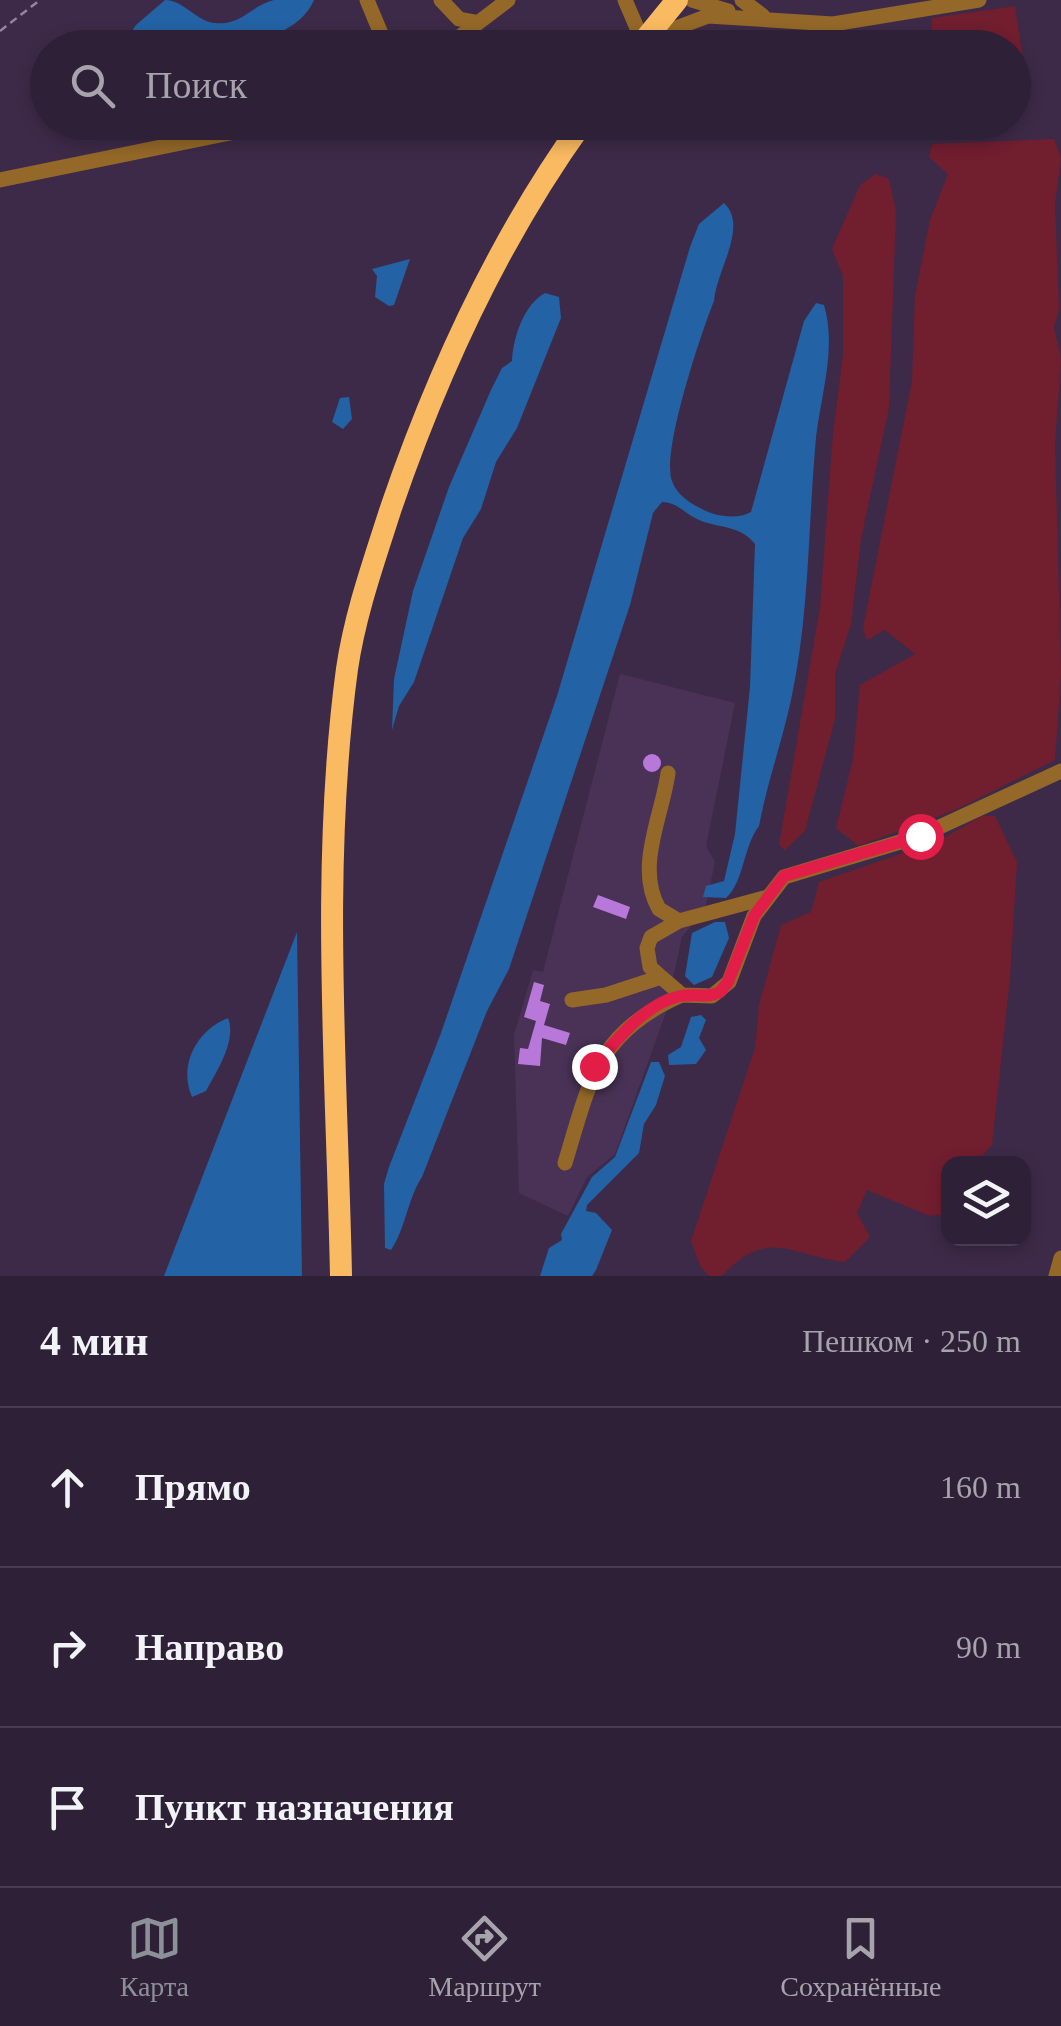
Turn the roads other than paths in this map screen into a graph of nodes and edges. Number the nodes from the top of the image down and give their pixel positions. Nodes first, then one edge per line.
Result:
1 (366, 0) edge
2 (440, 0) edge
3 (508, 0) edge
4 (625, 0) edge
5 (677, 0) edge
6 (692, 0) edge
7 (742, 0) edge
8 (979, 0) edge
9 (751, 18) junction
10 (475, 22) junction
11 (780, 23) junction
12 (378, 30) edge
13 (465, 30) edge
14 (637, 30) edge
15 (653, 30) edge
16 (665, 30) edge
17 (195, 140) edge
18 (571, 140) edge
19 (0, 180) edge
20 (1061, 771) edge
21 (668, 773) dead end
22 (764, 898) junction
23 (679, 921) junction
24 (660, 977) junction
25 (682, 995) junction
26 (572, 1000) dead end
27 (565, 1163) dead end
28 (1061, 1258) edge
29 (341, 1276) edge
30 (1056, 1276) edge

1 - 12 street
2 - 10 street
3 - 10 street
4 - 14 street
5 - 15 highway
6 - 9 street
7 - 11 street
8 - 11 street
9 - 11 street
9 - 16 street
10 - 13 street
17 - 19 street
18 - 29 highway
20 - 22 street
21 - 23 street
22 - 23 street
22 - 25 street
23 - 24 street
24 - 25 street
24 - 26 street
25 - 27 street
28 - 30 street

